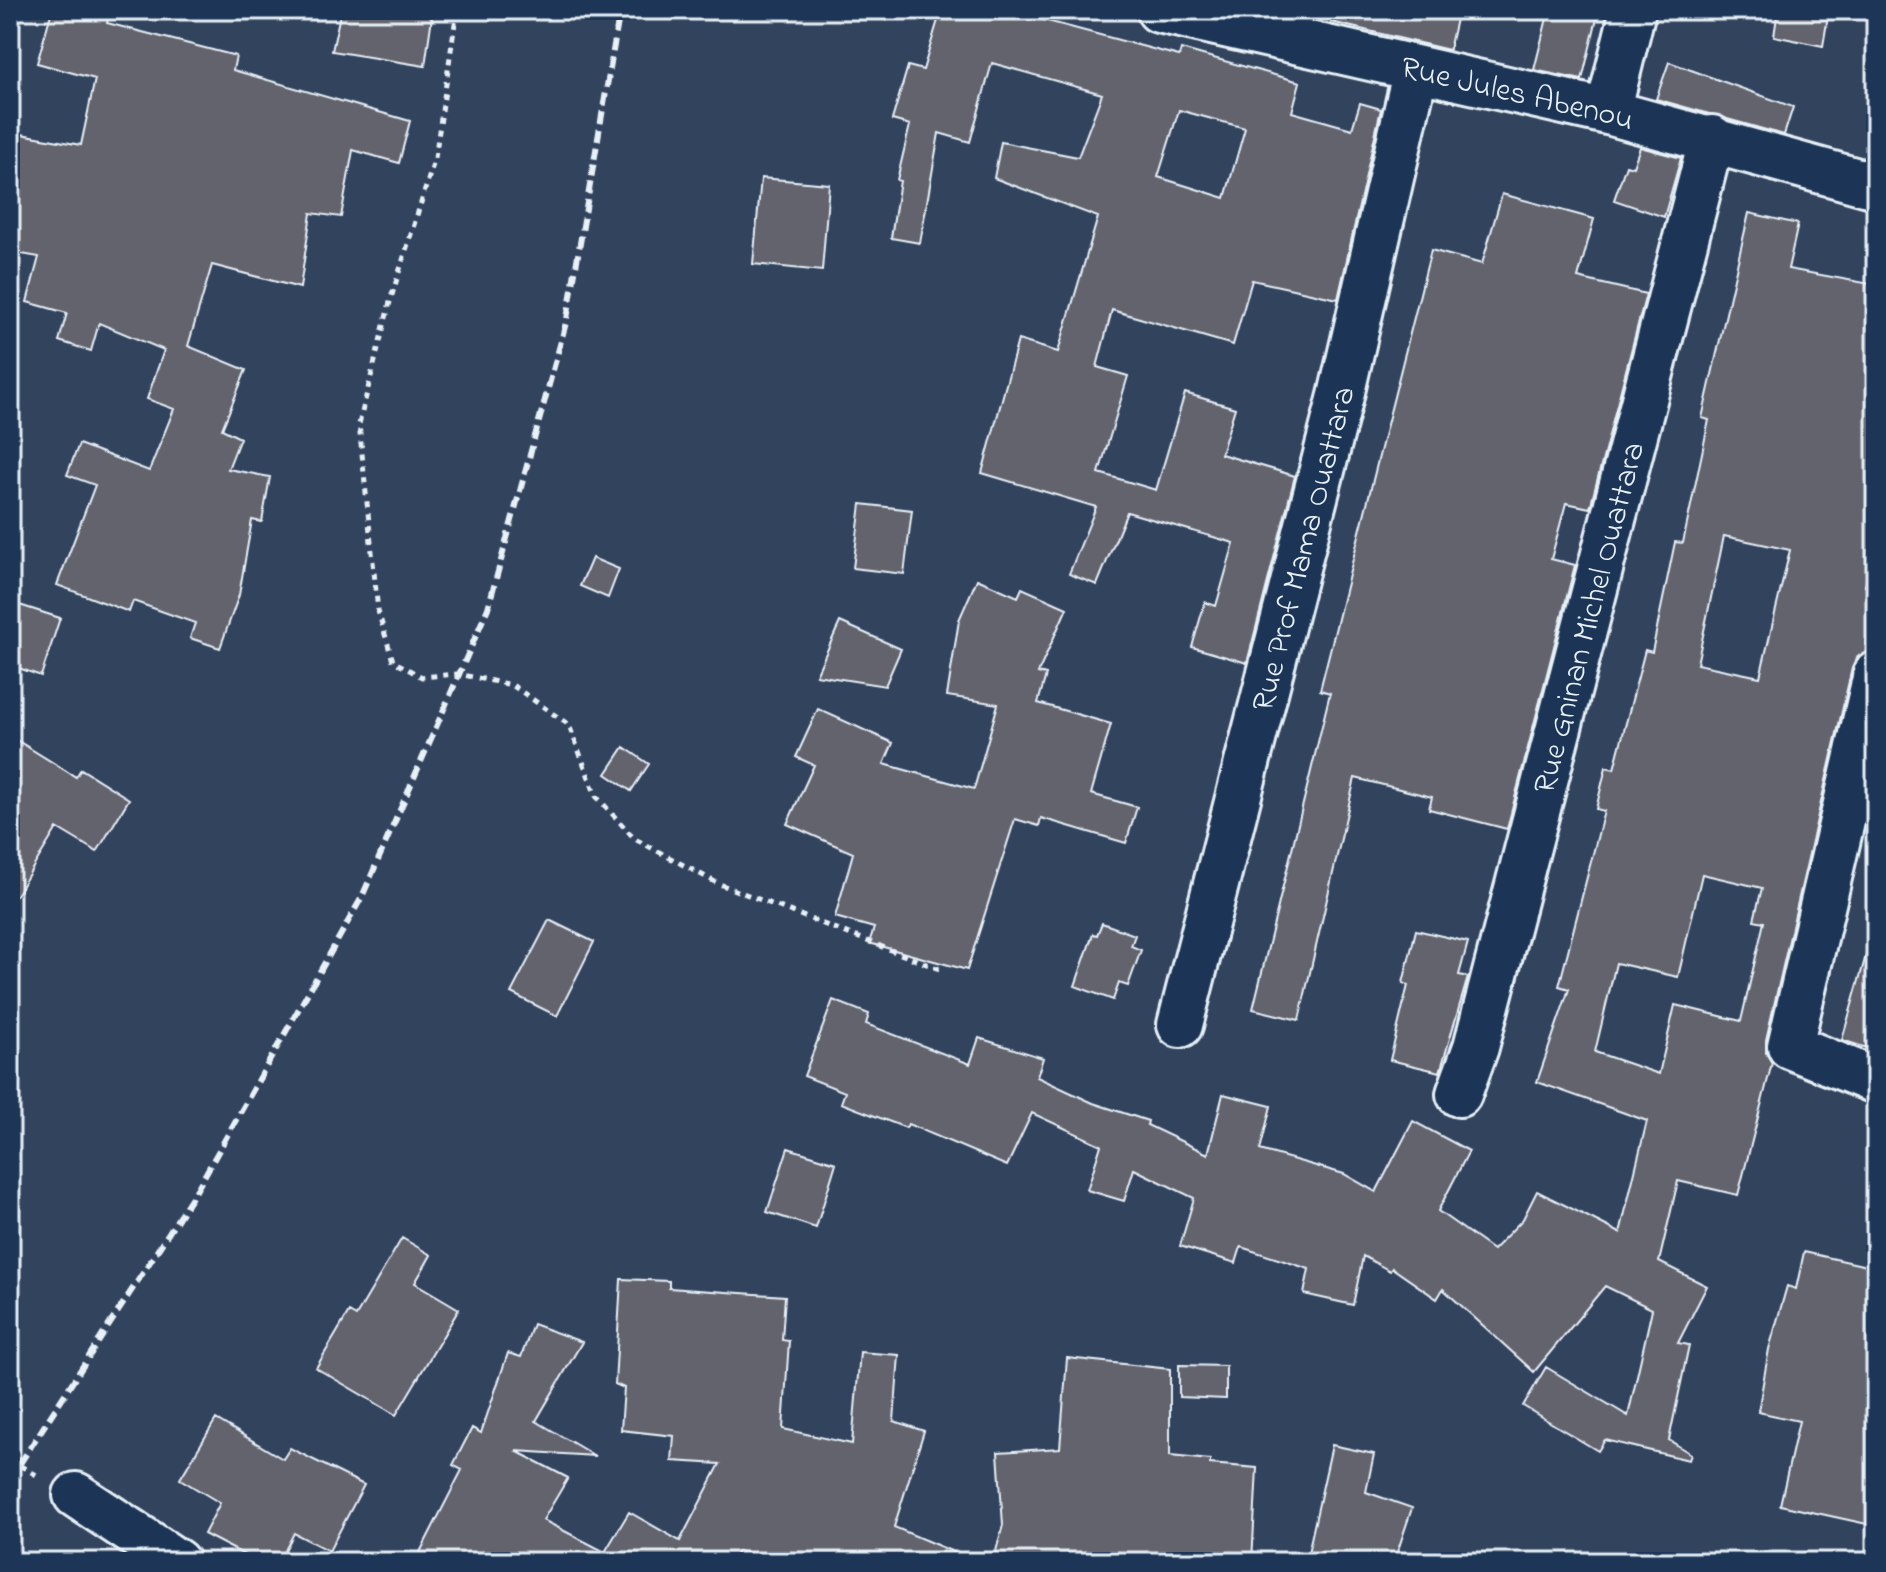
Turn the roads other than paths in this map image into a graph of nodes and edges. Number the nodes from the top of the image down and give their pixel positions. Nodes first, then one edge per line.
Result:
1 (1159, 10) edge
2 (1633, 10) edge
3 (1221, 17) edge
4 (1416, 69) junction
5 (1608, 112) junction
6 (1712, 138) junction
7 (1876, 186) edge
8 (1876, 674) edge
9 (1180, 1025) dead end
10 (1876, 1081) edge
11 (1459, 1094) dead end
12 (76, 1495) dead end
13 (177, 1562) edge

1 - 3 street, Rue Jules Abenou
2 - 5 street
3 - 4 street, Rue Jules Abenou
4 - 5 street, Rue Jules Abenou
4 - 9 street, Rue Prof Mama Ouattara
5 - 6 street, Rue Jules Abenou
6 - 7 street, Rue Jules Abenou
6 - 11 street, Rue Gninan Michel Ouattara
8 - 10 street
12 - 13 street

